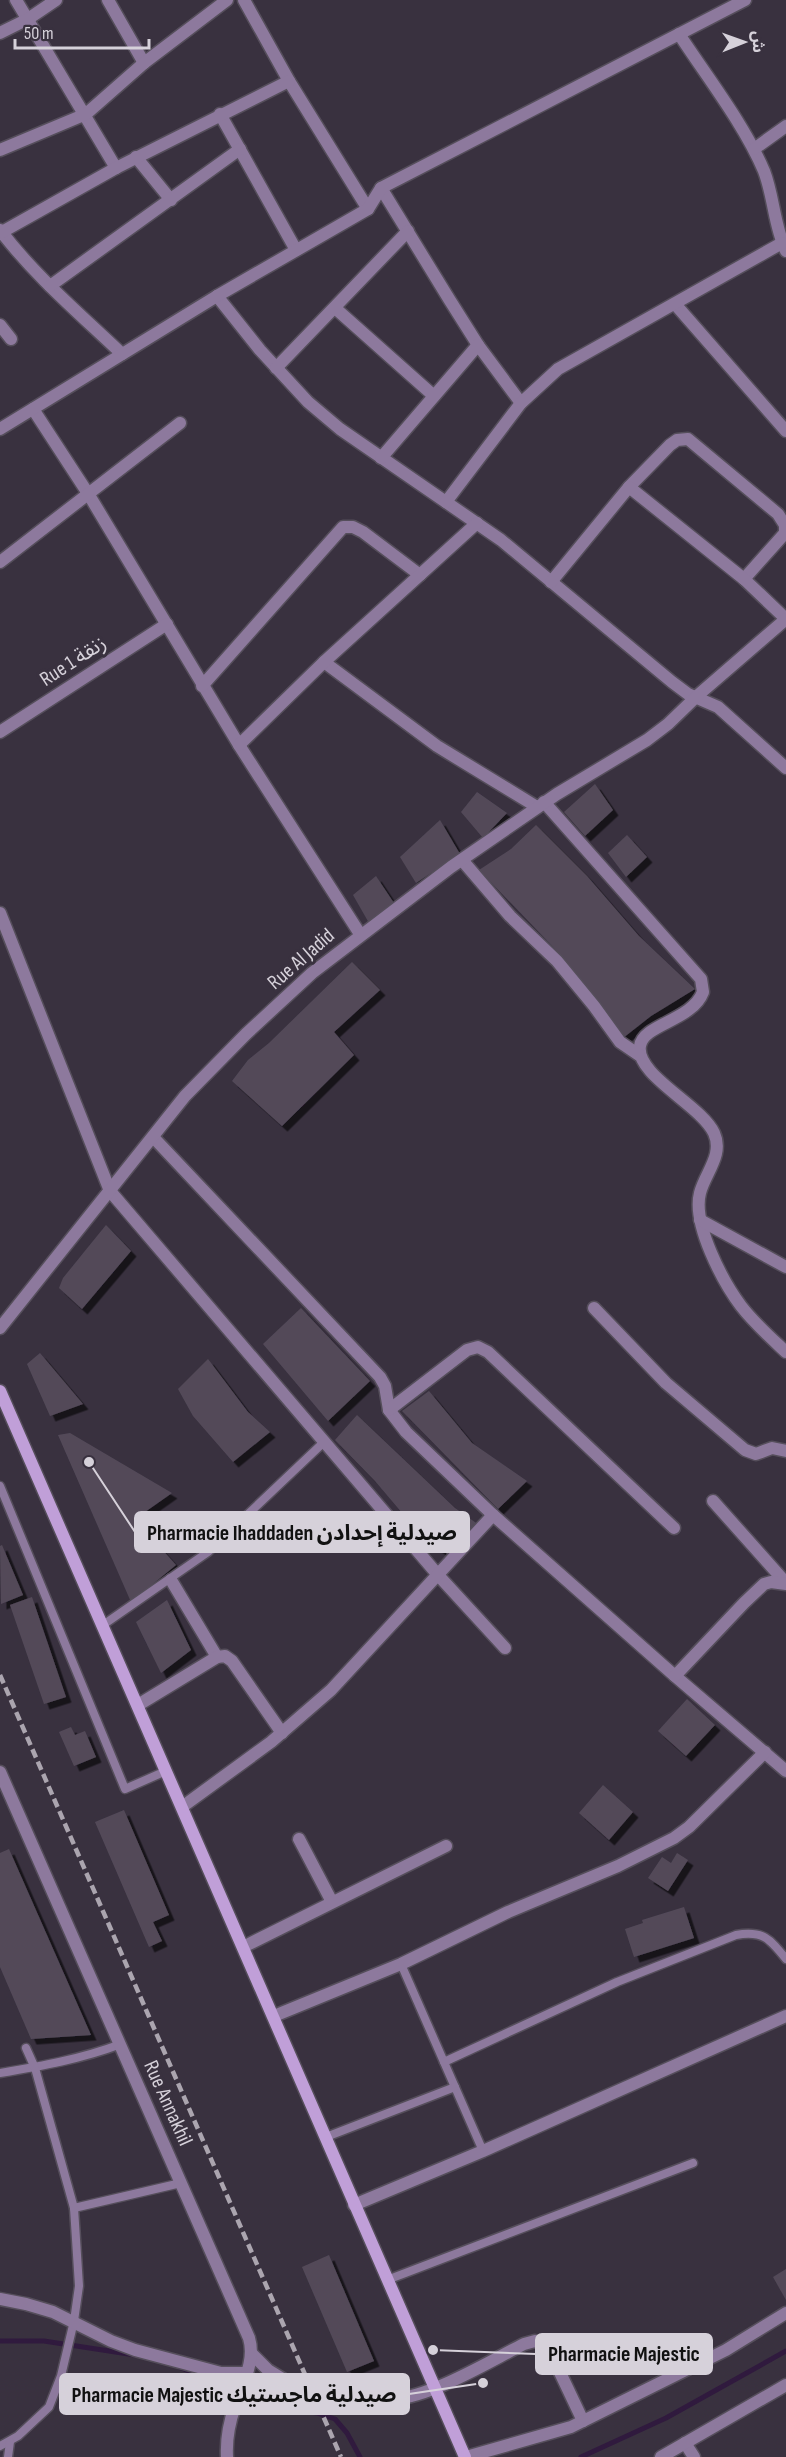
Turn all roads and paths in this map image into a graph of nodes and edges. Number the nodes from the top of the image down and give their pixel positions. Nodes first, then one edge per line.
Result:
1 (16, 0) edge
2 (56, 0) edge
3 (108, 0) edge
4 (227, 0) edge
5 (244, 0) edge
6 (745, 0) edge
7 (28, 19) junction
8 (0, 33) edge
9 (679, 34) junction
10 (144, 63) junction
11 (289, 81) junction
12 (86, 114) junction
13 (220, 114) junction
14 (786, 126) edge
15 (240, 149) junction
16 (754, 149) junction
17 (0, 150) edge
18 (136, 157) junction
19 (116, 168) junction
20 (381, 188) junction
21 (171, 200) junction
22 (368, 209) junction
23 (1, 231) edge
24 (408, 231) junction
25 (784, 247) edge
26 (296, 250) junction
27 (50, 286) junction
28 (216, 296) junction
29 (675, 304) junction
30 (335, 308) junction
31 (0, 325) edge
32 (11, 339) dead end
33 (478, 345) junction
34 (122, 354) junction
35 (276, 368) junction
36 (434, 396) junction
37 (521, 403) junction
38 (33, 409) junction
39 (180, 423) dead end
40 (0, 429) edge
41 (786, 431) edge
42 (381, 458) junction
43 (629, 487) junction
44 (89, 495) junction
45 (446, 502) junction
46 (477, 523) junction
47 (0, 562) edge
48 (420, 575) junction
49 (744, 579) junction
50 (551, 582) junction
51 (786, 619) edge
52 (167, 624) junction
53 (324, 662) junction
54 (202, 686) junction
55 (697, 696) junction
56 (0, 732) edge
57 (239, 745) junction
58 (786, 768) edge
59 (541, 805) junction
60 (462, 860) junction
61 (0, 913) edge
62 (360, 934) junction
63 (639, 1055) junction
64 (153, 1137) junction
65 (110, 1191) junction
66 (700, 1220) junction
67 (786, 1268) edge
68 (594, 1308) dead end
69 (0, 1328) edge
70 (786, 1352) edge
71 (0, 1391) edge
72 (389, 1410) junction
73 (786, 1437) edge
74 (324, 1442) junction
75 (782, 1449) edge
76 (0, 1486) edge
77 (713, 1501) dead end
78 (493, 1515) junction
79 (675, 1528) dead end
80 (438, 1575) junction
81 (171, 1580) junction
82 (786, 1583) edge
83 (103, 1625) junction
84 (504, 1648) dead end
85 (217, 1657) junction
86 (675, 1676) junction
87 (138, 1705) junction
88 (282, 1733) junction
89 (765, 1752) junction
90 (166, 1771) junction
91 (786, 1771) edge
92 (0, 1772) edge
93 (182, 1807) junction
94 (299, 1839) dead end
95 (446, 1846) dead end
96 (332, 1902) junction
97 (243, 1947) junction
98 (786, 1959) edge
99 (400, 1964) junction
100 (274, 2016) junction
101 (786, 2016) edge
102 (121, 2044) junction
103 (26, 2048) dead end
104 (444, 2062) junction
105 (35, 2068) junction
106 (0, 2073) edge
107 (455, 2087) junction
108 (326, 2137) junction
109 (483, 2151) junction
110 (693, 2163) dead end
111 (181, 2183) junction
112 (354, 2205) junction
113 (74, 2208) junction
114 (387, 2280) junction
115 (0, 2299) edge
116 (786, 2313) edge
117 (74, 2321) junction
118 (253, 2355) junction
119 (247, 2373) junction
120 (286, 2381) tunnel mouth
121 (786, 2385) edge
122 (435, 2388) junction
123 (335, 2394) tunnel mouth
124 (583, 2421) junction
125 (10, 2442) junction
126 (686, 2443) junction
127 (0, 2446) edge
128 (8, 2457) edge
129 (227, 2457) edge
130 (466, 2457) edge
131 (661, 2457) edge
132 (694, 2457) edge

1 - 7 street
2 - 7 street
3 - 10 street
4 - 10 street
5 - 11 street
6 - 9 street
7 - 8 street
7 - 12 street
9 - 16 street
9 - 20 street
10 - 12 street
11 - 13 street
11 - 22 street
12 - 17 street
12 - 19 street
13 - 15 street
13 - 18 street
14 - 16 street
15 - 21 street
15 - 26 street
16 - 25 street
18 - 19 street
18 - 21 street
19 - 23 street
20 - 22 street
20 - 24 street
21 - 27 street
22 - 26 street
23 - 27 street
24 - 30 street
24 - 33 street
25 - 29 street
26 - 28 street
27 - 34 street
28 - 34 street
28 - 35 street
29 - 37 street
29 - 41 street
30 - 35 street
30 - 36 street
31 - 32 street
33 - 36 street
33 - 37 street
34 - 38 street
35 - 42 street
36 - 42 street
37 - 45 street
38 - 40 street
38 - 44 street
39 - 44 street
42 - 45 street
43 - 49 street
43 - 49 street
43 - 50 street
44 - 47 street
44 - 52 street
45 - 46 street
46 - 48 street
46 - 50 street
48 - 53 street
48 - 54 street
49 - 51 street
50 - 55 street
51 - 55 street, Rue Al Jadid
52 - 54 street
52 - 56 street, Rue 1 زنقة
53 - 57 street
53 - 59 street
54 - 57 street
55 - 58 street
55 - 59 street, Rue Al Jadid
57 - 62 street
59 - 60 street, Rue Al Jadid
59 - 63 street
60 - 62 street, Rue Al Jadid
60 - 63 street
61 - 65 street
62 - 64 street, Rue Al Jadid
63 - 66 street
64 - 65 street, Rue Al Jadid
64 - 72 street
65 - 69 street, Rue Al Jadid
65 - 74 street
66 - 67 street
66 - 70 street
68 - 75 street
71 - 83 main road
72 - 78 street
72 - 79 street
73 - 75 street
74 - 80 street
74 - 81 lane
76 - 90 lane
77 - 82 street
78 - 80 street
78 - 86 street
80 - 84 street
80 - 88 street
81 - 83 lane
81 - 85 street
82 - 86 street
83 - 87 main road
85 - 87 street
85 - 88 street
86 - 89 street
87 - 90 main road
88 - 93 street
89 - 91 street
89 - 99 street
90 - 93 main road
92 - 102 street, Rue Annakhil
93 - 97 main road
94 - 96 street
95 - 96 street
96 - 97 street
97 - 100 main road
98 - 104 lane
99 - 100 street
99 - 104 lane
100 - 108 main road
101 - 109 street
102 - 105 lane
102 - 111 street, Rue Annakhil
103 - 105 lane
104 - 107 lane
105 - 106 lane
105 - 113 lane
107 - 108 lane
107 - 109 lane
108 - 112 main road
109 - 112 street
110 - 114 lane
111 - 113 lane
111 - 118 street, Rue Annakhil
112 - 114 main road
113 - 117 lane
114 - 122 main road
115 - 117 street
116 - 124 street
117 - 119 street
117 - 125 lane
118 - 119 street
118 - 120 street
119 - 129 street
121 - 126 street
122 - 123 street
122 - 124 street
122 - 130 main road
124 - 130 street
125 - 127 lane
125 - 128 lane
126 - 131 street
126 - 132 street

